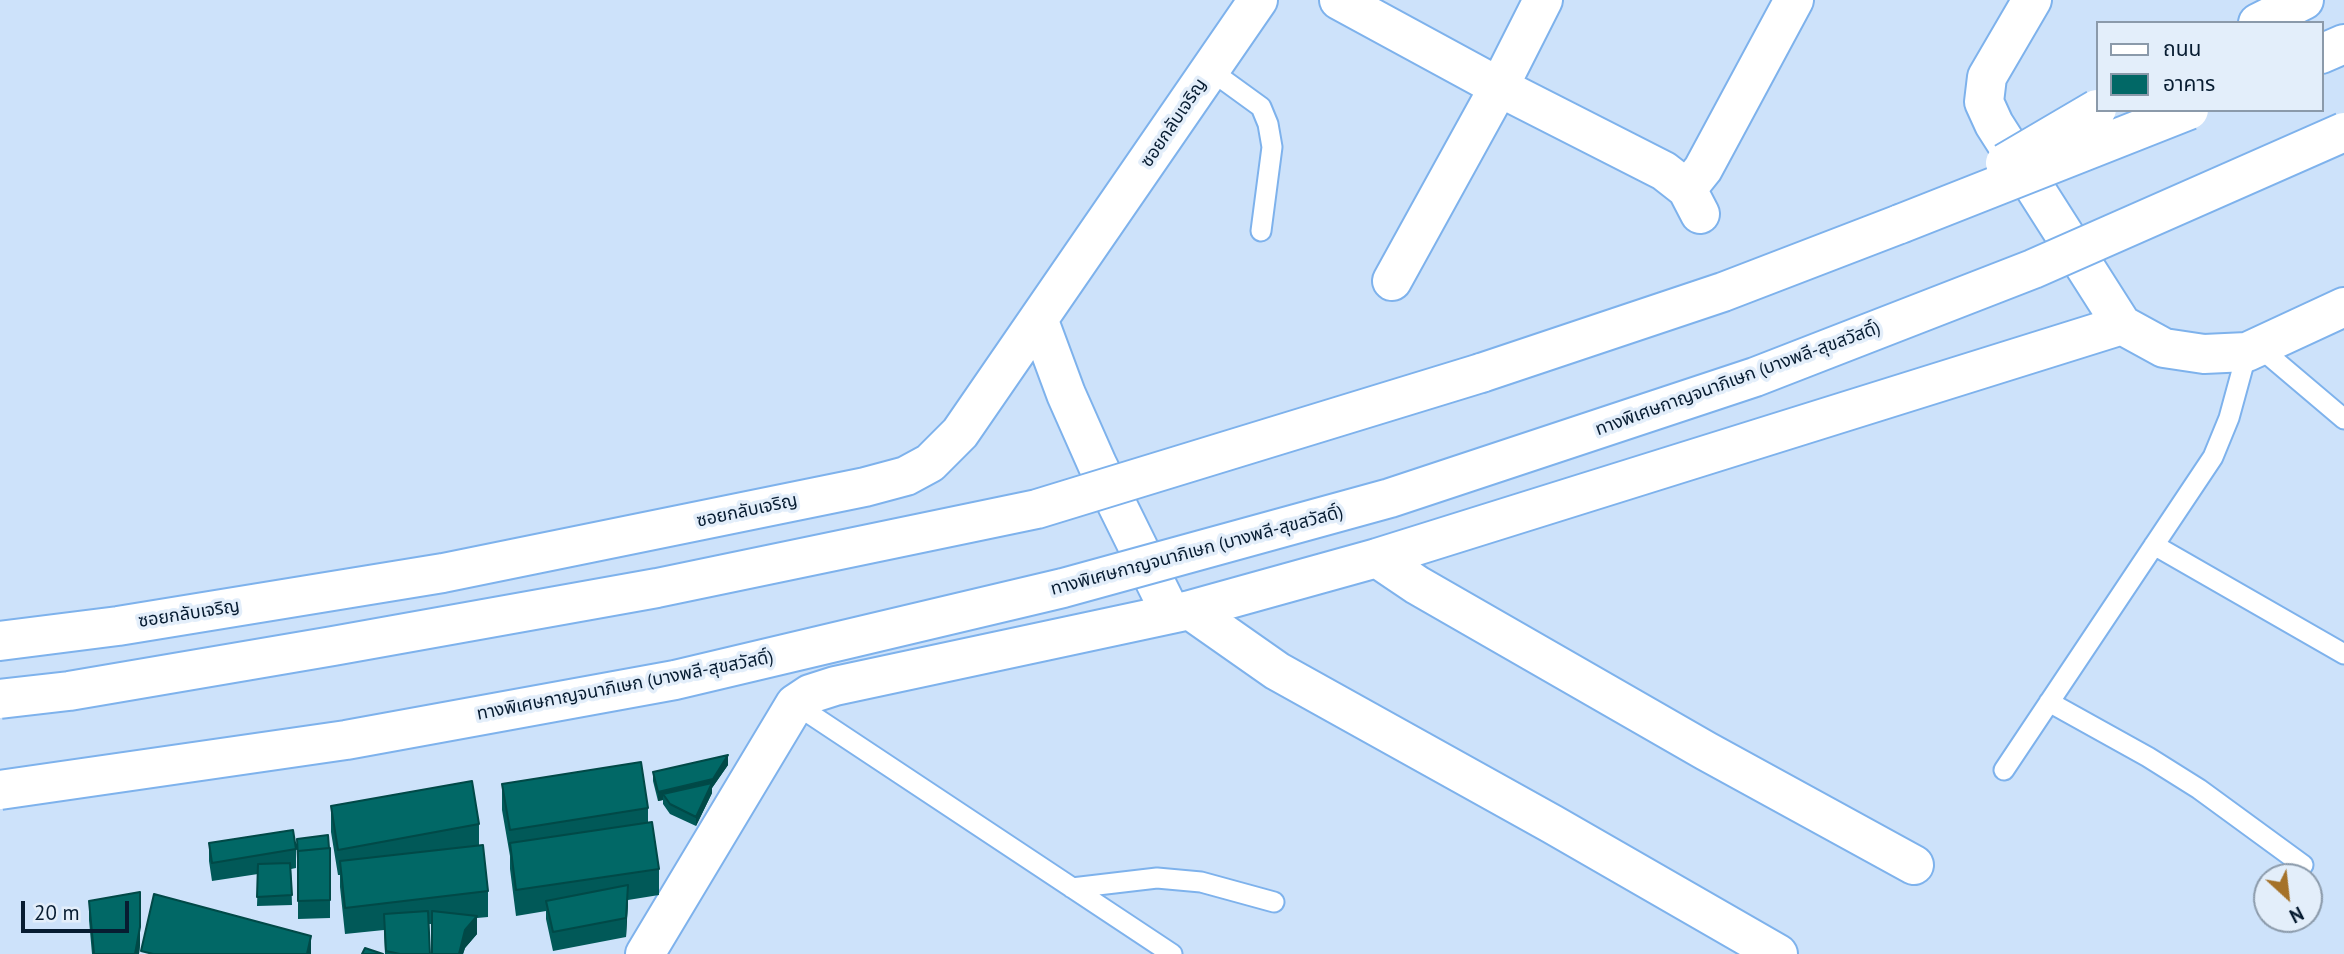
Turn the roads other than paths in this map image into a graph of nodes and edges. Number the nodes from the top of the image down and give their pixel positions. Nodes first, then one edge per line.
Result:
1 (1258, 0) edge
2 (1339, 0) edge
3 (1543, 0) edge
4 (1794, 0) edge
5 (2032, 0) edge
6 (2304, 0) edge
7 (2262, 21) edge
8 (2344, 44) edge
9 (2323, 53) edge
10 (1210, 70) junction
11 (1499, 87) junction
12 (2096, 110) edge
13 (2184, 112) edge
14 (2344, 132) edge
15 (2344, 162) edge
16 (1900, 225) junction
17 (1261, 231) dead end
18 (2034, 270) junction
19 (1391, 281) dead end
20 (2344, 307) edge
21 (1039, 321) junction
22 (2122, 325) junction
23 (2253, 349) junction
24 (2344, 419) edge
25 (2154, 545) junction
26 (1377, 558) junction
27 (1181, 612) junction
28 (0, 641) edge
29 (2344, 654) edge
30 (0, 699) edge
31 (2049, 702) junction
32 (795, 704) junction
33 (2004, 770) dead end
34 (0, 790) edge
35 (2301, 863) edge
36 (1914, 864) dead end
37 (1072, 888) junction
38 (1274, 902) dead end
39 (645, 954) edge
40 (1171, 954) edge
41 (1778, 954) edge

1 - 10 main road, ซอยกลับเจริญ
2 - 11 main road
3 - 11 main road
4 - 11 main road
5 - 22 main road
6 - 7 main road
8 - 9 main road
10 - 17 lane
10 - 21 main road, ซอยกลับเจริญ
11 - 19 main road
12 - 16 main road, bridge
13 - 16 main road, bridge
14 - 18 main road, ทางพิเศษกาญจนาภิเษก (บางพลี-สุขสวัสดิ์), bridge
15 - 18 main road, bridge
16 - 30 main road, bridge
18 - 34 main road, ทางพิเศษกาญจนาภิเษก (บางพลี-สุขสวัสดิ์), bridge
20 - 23 main road
21 - 27 main road
21 - 28 main road, ซอยกลับเจริญ
22 - 23 main road
22 - 26 main road
23 - 24 lane
23 - 25 lane
25 - 29 lane
25 - 31 lane
26 - 27 main road
26 - 36 main road
27 - 32 main road
27 - 41 main road
31 - 33 lane
31 - 35 lane
32 - 37 lane
32 - 39 main road
37 - 38 lane
37 - 40 lane

